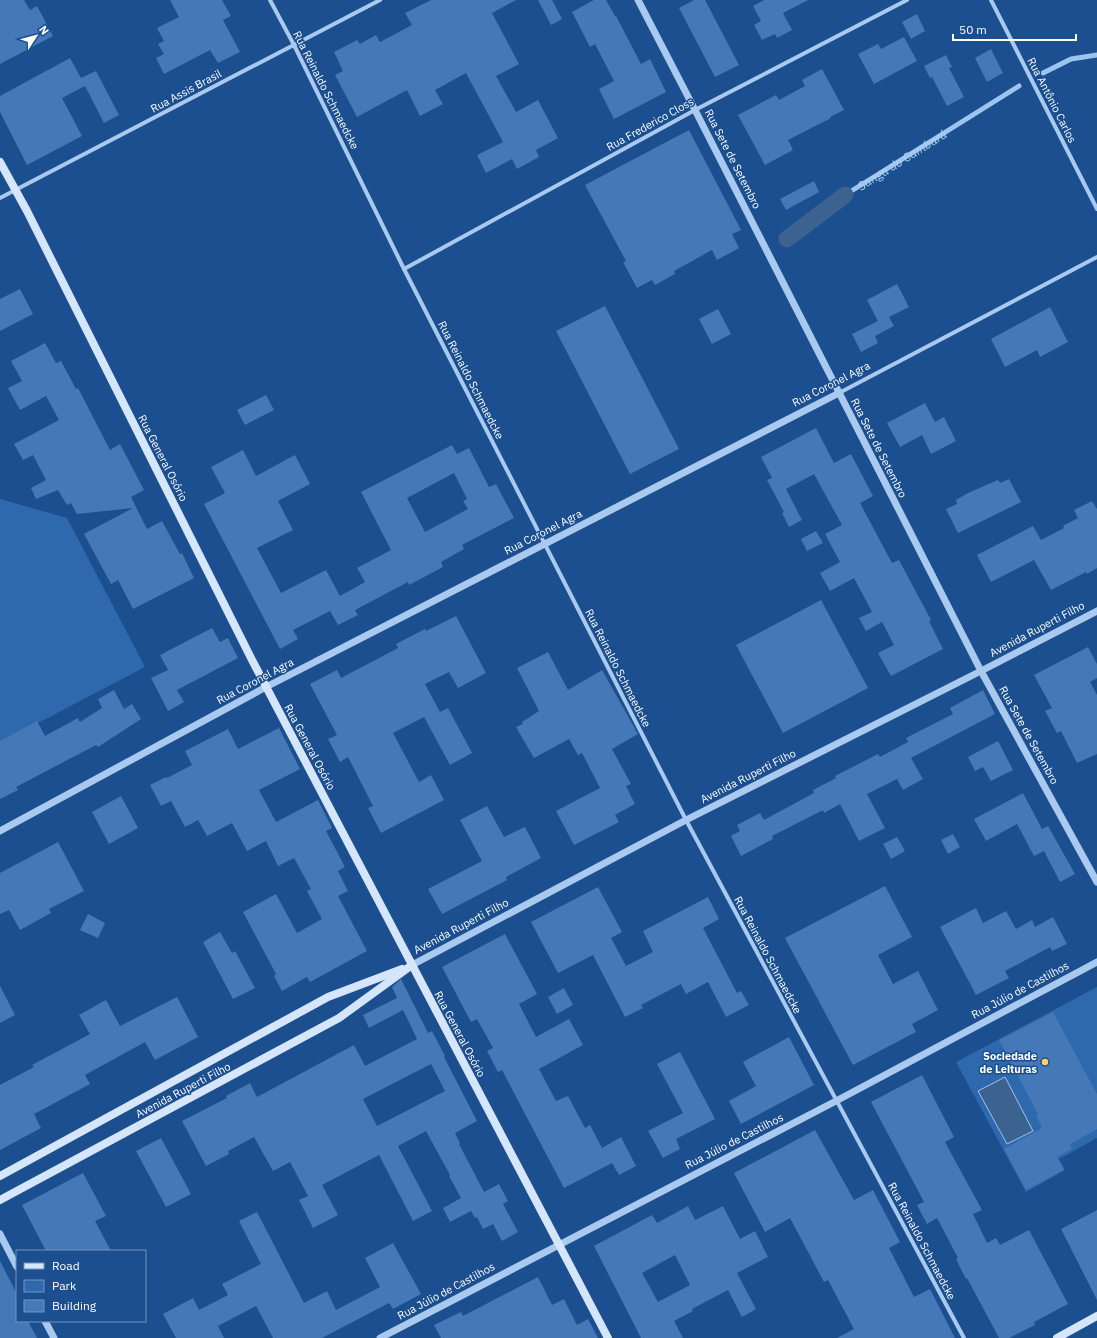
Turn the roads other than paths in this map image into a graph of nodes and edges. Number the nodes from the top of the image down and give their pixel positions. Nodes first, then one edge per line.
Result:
1 (270, 0) edge
2 (380, 0) edge
3 (638, 0) edge
4 (907, 0) edge
5 (991, 0) edge
6 (294, 45) junction
7 (695, 110) junction
8 (0, 162) edge
9 (15, 191) junction
10 (0, 198) edge
11 (1097, 209) edge
12 (1097, 257) edge
13 (404, 269) junction
14 (839, 393) junction
15 (545, 544) junction
16 (1097, 611) edge
17 (981, 671) junction
18 (266, 687) junction
19 (686, 820) junction
20 (0, 831) edge
21 (1097, 882) edge
22 (1097, 962) edge
23 (412, 965) junction
24 (836, 1100) junction
25 (0, 1176) edge
26 (0, 1200) edge
27 (0, 1234) edge
28 (559, 1245) junction
29 (16, 1265) edge
30 (1097, 1316) edge
31 (46, 1322) edge
32 (54, 1338) edge
33 (380, 1338) edge
34 (608, 1338) edge
35 (964, 1338) edge
36 (1057, 1338) edge

1 - 6 street, Rua Reinaldo Schmaedcke
2 - 6 street, Rua Assis Brasil
3 - 7 street, Rua Sete de Setembro
4 - 7 street, Rua Frederico Closs
5 - 11 street, Rua Antônio Carlos
6 - 9 street, Rua Assis Brasil
6 - 13 street, Rua Reinaldo Schmaedcke
7 - 13 street, Rua Frederico Closs
7 - 14 street, Rua Sete de Setembro
8 - 9 main road, Rua General Osório
9 - 10 street, Rua Assis Brasil
9 - 18 main road, Rua General Osório
12 - 14 street, Rua Coronel Agra
13 - 15 street, Rua Reinaldo Schmaedcke
14 - 15 street, Rua Coronel Agra
14 - 17 street, Rua Sete de Setembro
15 - 18 street, Rua Coronel Agra
15 - 19 street, Rua Reinaldo Schmaedcke
16 - 17 street, Avenida Ruperti Filho
17 - 19 street, Avenida Ruperti Filho
17 - 21 street, Rua Sete de Setembro
18 - 20 street, Rua Coronel Agra
18 - 23 main road, Rua General Osório
19 - 23 street, Avenida Ruperti Filho
19 - 24 street, Rua Reinaldo Schmaedcke
22 - 24 street, Rua Júlio de Castilhos
23 - 25 main road, Avenida Ruperti Filho
23 - 26 main road, Avenida Ruperti Filho
23 - 28 main road, Rua General Osório
24 - 28 street, Rua Júlio de Castilhos
24 - 35 street, Rua Reinaldo Schmaedcke
27 - 29 street
28 - 33 street, Rua Júlio de Castilhos
28 - 34 main road, Rua General Osório
30 - 36 main road
31 - 32 street

